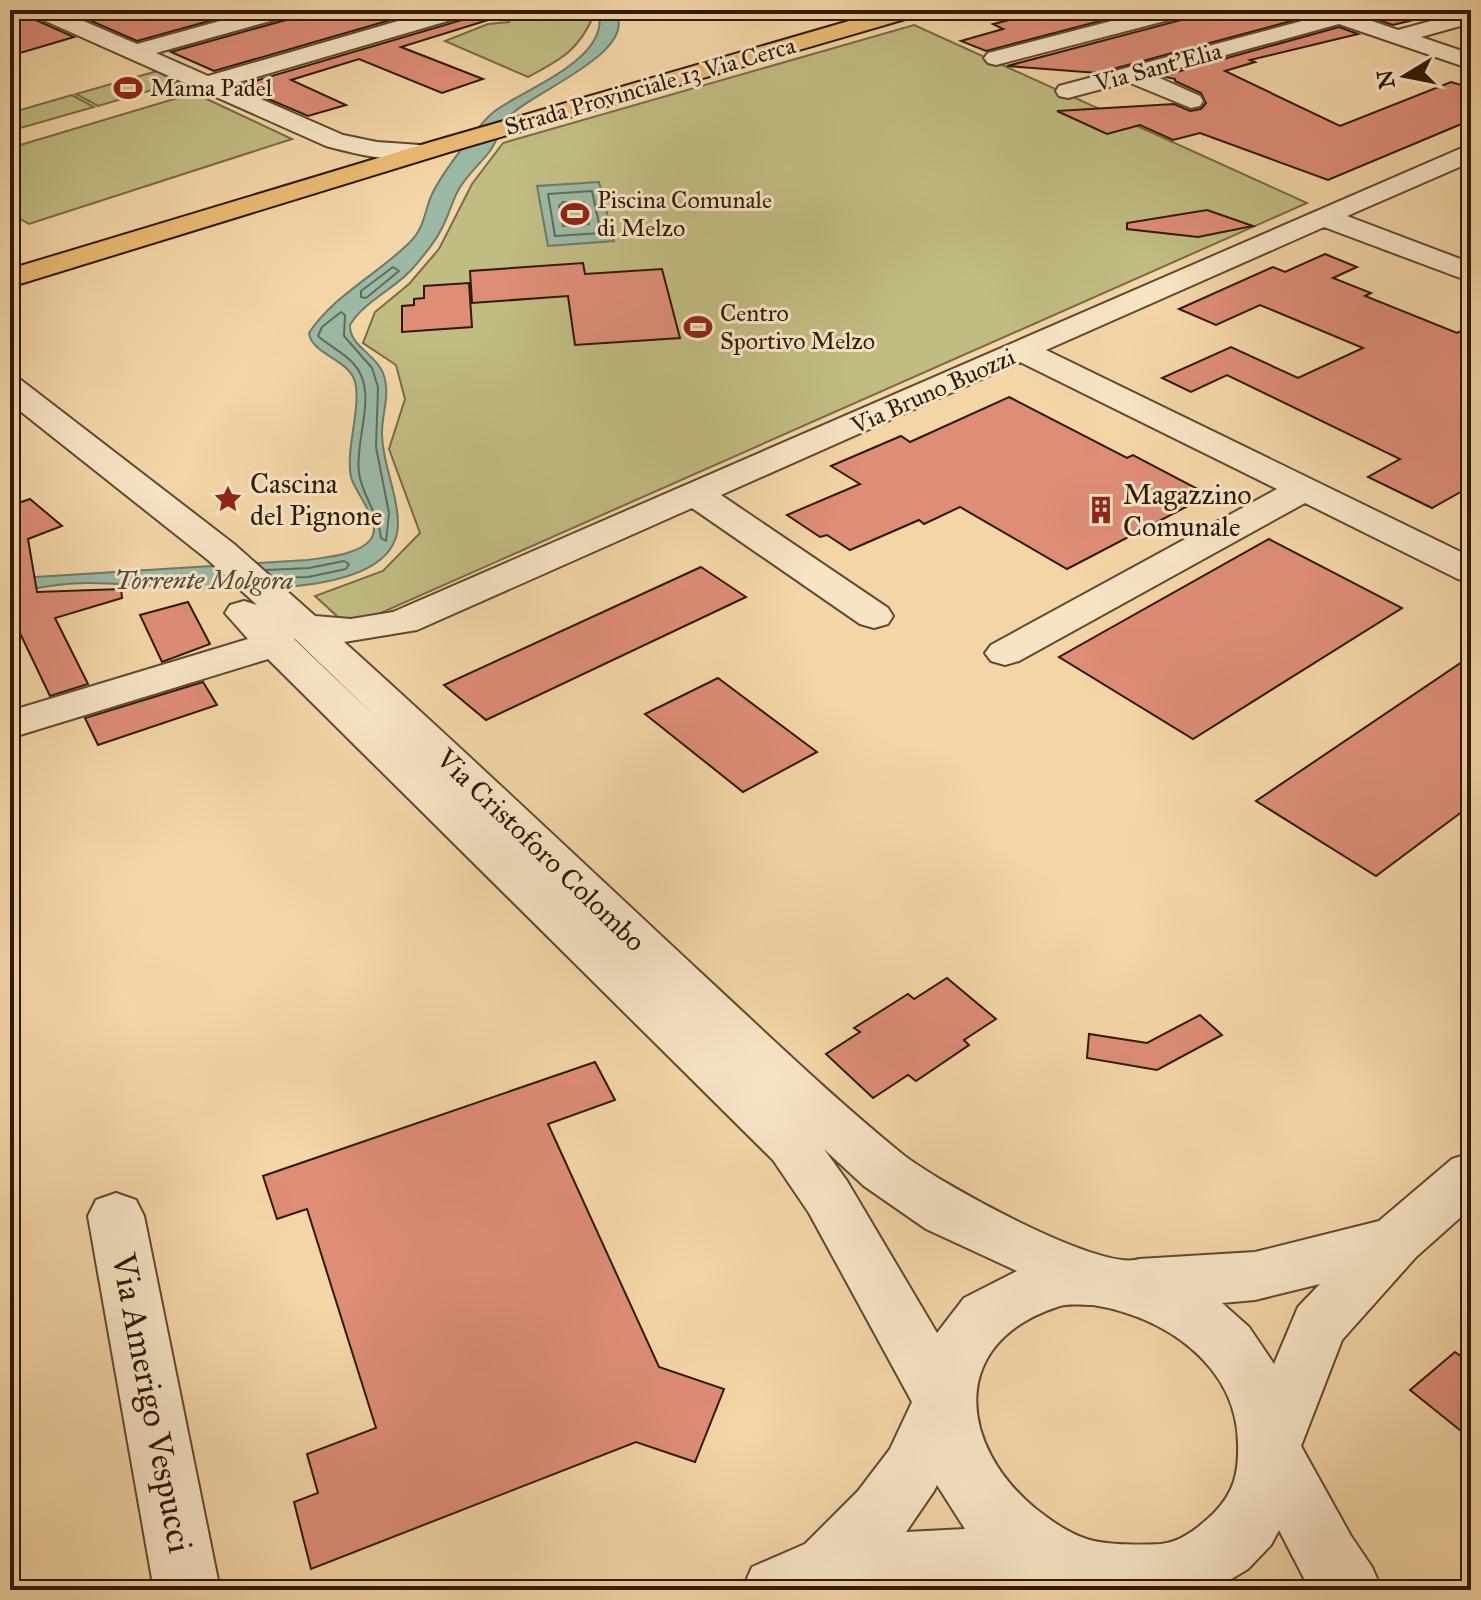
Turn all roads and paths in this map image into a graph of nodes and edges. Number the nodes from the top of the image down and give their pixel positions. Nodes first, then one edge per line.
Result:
1 (40, 10) edge
2 (284, 10) edge
3 (460, 10) edge
4 (911, 10) edge
5 (1180, 10) edge
6 (1330, 14) edge
7 (1471, 16) edge
8 (1397, 37) junction
9 (135, 52) junction
10 (996, 58) dead end
11 (1471, 62) edge
12 (1130, 74) junction
13 (206, 84) junction
14 (1068, 91) dead end
15 (1191, 101) dead end
16 (335, 141) junction
17 (434, 149) junction
18 (1471, 152) edge
19 (338, 173) junction
20 (1326, 218) junction
21 (10, 267) edge
22 (1471, 273) edge
23 (10, 278) edge
24 (1023, 351) junction
25 (10, 387) edge
26 (10, 421) edge
27 (1304, 489) junction
28 (695, 494) junction
29 (204, 556) junction
30 (1471, 571) edge
31 (874, 616) dead end
32 (279, 624) junction
33 (393, 626) junction
34 (1005, 653) dead end
35 (365, 683) junction
36 (10, 725) edge
37 (1471, 1175) edge
38 (116, 1216) dead end
39 (1396, 1240) junction
40 (1107, 1282) junction
41 (944, 1401) junction
42 (1272, 1449) junction
43 (1046, 1557) junction
44 (802, 1578) edge
45 (1133, 1584) edge
46 (187, 1590) edge
47 (1349, 1590) edge

1 - 9 street
2 - 9 street
3 - 13 street
4 - 17 main road, Strada Provinciale 13 Via Cerca
5 - 10 street
6 - 8 street, Via Sant'Elia
6 - 12 street, Via Sant'Elia
7 - 8 street
8 - 11 street, Via Sant'Elia
9 - 13 street
12 - 14 street, Via Sant'Elia
12 - 15 street
13 - 16 street
16 - 17 street
16 - 19 street
17 - 19 main road, Strada Provinciale 13 Via Cerca
17 - 23 main road, Strada Provinciale 13 Via Cerca
18 - 20 street, Via Bruno Buozzi
19 - 21 main road, Strada Provinciale 13 Via Cerca
20 - 22 street
20 - 24 street, Via Bruno Buozzi
24 - 27 street
24 - 28 street, Via Bruno Buozzi
25 - 29 street, Via Cristoforo Colombo
26 - 29 street, Via Cristoforo Colombo
27 - 30 street
27 - 34 street
28 - 31 street
28 - 33 street, Via Bruno Buozzi
29 - 32 street, Via Cristoforo Colombo
32 - 33 street, Via Bruno Buozzi
32 - 35 street, Via Cristoforo Colombo
32 - 36 street
32 - 41 street, Via Cristoforo Colombo
33 - 35 street, Via Bruno Buozzi
35 - 40 street, Via Cristoforo Colombo
37 - 39 street
38 - 46 street, Via Amerigo Vespucci
39 - 40 street
39 - 42 street
40 - 41 street
40 - 42 street, Via Cristoforo Colombo
41 - 43 street
41 - 44 street
42 - 45 street
42 - 47 street
43 - 44 street
43 - 45 street

